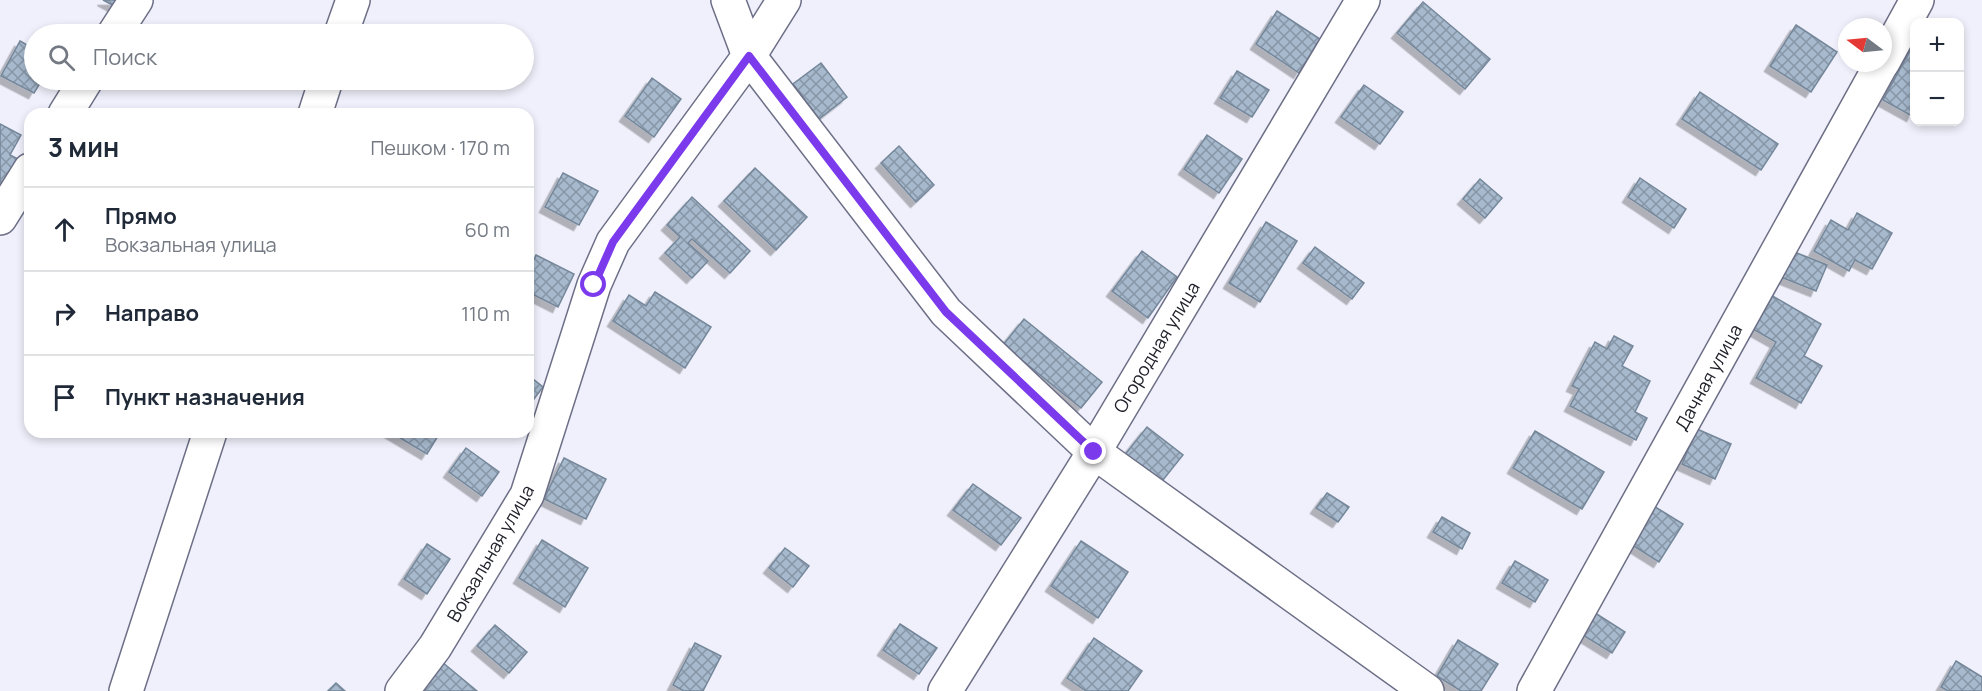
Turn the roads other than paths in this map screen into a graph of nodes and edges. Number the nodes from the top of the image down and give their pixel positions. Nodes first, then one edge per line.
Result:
1 (136, 0) edge
2 (353, 0) edge
3 (728, 0) edge
4 (784, 0) edge
5 (1363, 0) edge
6 (1917, 0) edge
7 (120, 24) edge
8 (345, 24) edge
9 (1892, 46) edge
10 (749, 56) junction
11 (1877, 72) edge
12 (80, 90) edge
13 (323, 90) edge
14 (69, 108) edge
15 (317, 108) edge
16 (24, 180) edge
17 (0, 218) edge
18 (208, 438) edge
19 (1094, 452) junction
20 (126, 691) edge
21 (402, 691) edge
22 (945, 691) edge
23 (1427, 691) edge
24 (1533, 691) edge

1 - 7 street
2 - 8 street
3 - 10 street
4 - 10 street, Вокзальная улица
5 - 19 street, Огородная улица
6 - 9 street, Дачная улица
10 - 19 street
10 - 21 street, Вокзальная улица
11 - 24 street, Дачная улица
12 - 14 street
13 - 15 street
16 - 17 street
18 - 20 street
19 - 22 street, Огородная улица
19 - 23 street

